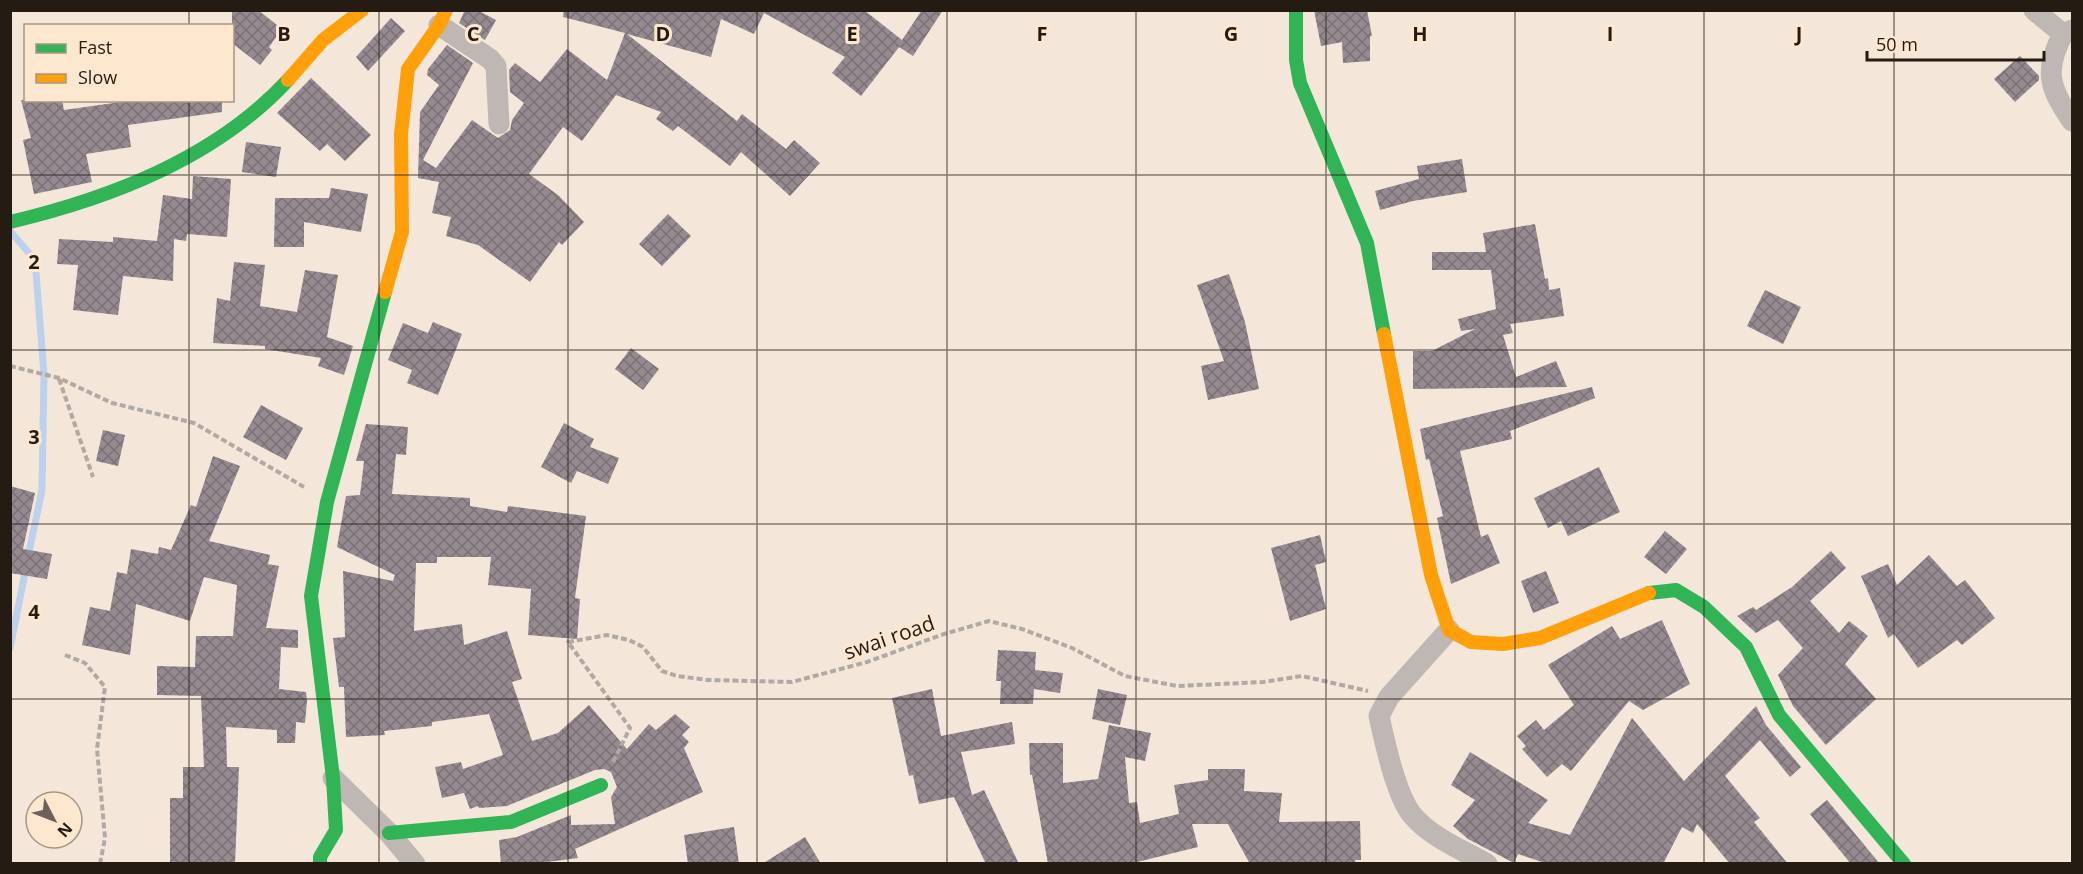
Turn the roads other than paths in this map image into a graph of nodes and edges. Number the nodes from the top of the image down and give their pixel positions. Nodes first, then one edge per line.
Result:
1 (362, 10) edge
2 (1296, 10) edge
3 (2034, 10) edge
4 (443, 18) edge
5 (2068, 32) edge
6 (2073, 121) edge
7 (499, 123) dead end
8 (10, 222) edge
9 (1449, 630) junction
10 (333, 778) junction
11 (602, 785) road end
12 (389, 833) junction
13 (1904, 863) edge
14 (320, 864) edge
15 (415, 864) edge
16 (1487, 864) edge

1 - 8 street
2 - 9 street
3 - 5 street
4 - 7 street
4 - 10 street
5 - 6 street
9 - 13 street
9 - 16 street
10 - 12 street
10 - 14 street
11 - 12 street
12 - 15 street

